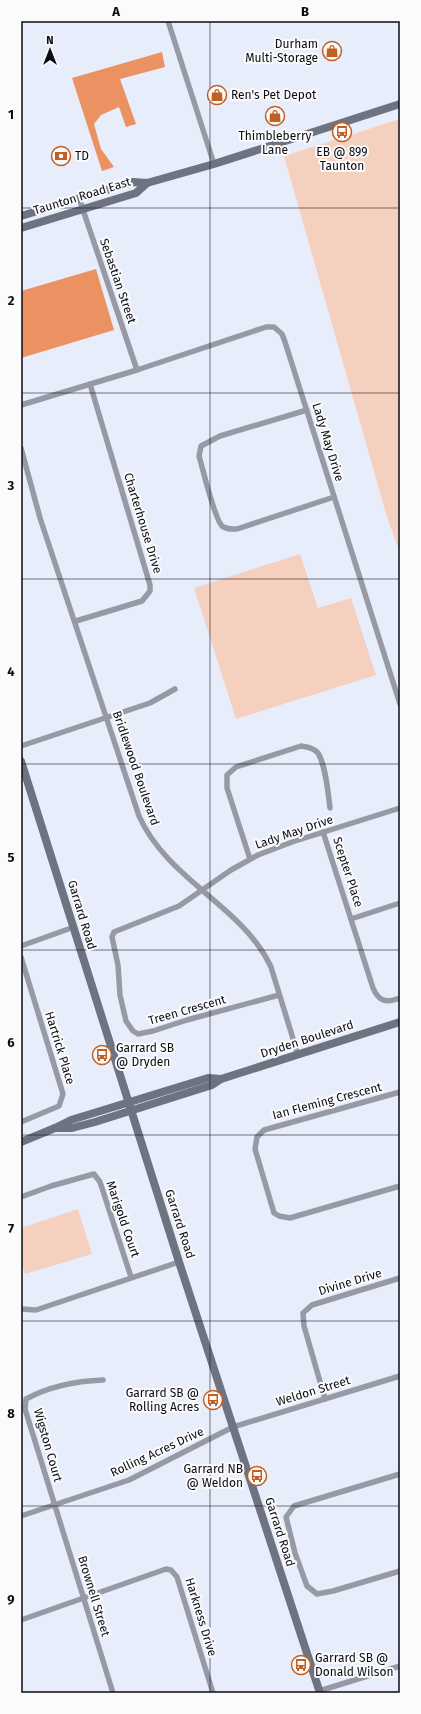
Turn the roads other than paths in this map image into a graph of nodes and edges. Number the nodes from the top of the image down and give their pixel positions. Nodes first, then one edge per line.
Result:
1 (168, 21) edge
2 (400, 104) edge
3 (214, 164) junction
4 (147, 183) junction
5 (79, 198) junction
6 (82, 208) junction
7 (21, 216) edge
8 (21, 228) edge
9 (137, 370) junction
10 (90, 384) junction
11 (21, 405) edge
12 (306, 410) junction
13 (21, 448) edge
14 (334, 496) junction
15 (76, 621) junction
16 (175, 689) dead end
17 (400, 704) edge
18 (107, 718) junction
19 (21, 746) edge
20 (21, 761) edge
21 (330, 808) dead end
22 (400, 808) edge
23 (324, 832) junction
24 (250, 859) junction
25 (202, 891) junction
26 (400, 903) edge
27 (351, 919) junction
28 (74, 927) junction
29 (21, 946) edge
30 (21, 957) edge
31 (279, 995) junction
32 (400, 998) edge
33 (400, 1022) edge
34 (298, 1055) junction
35 (400, 1092) edge
36 (130, 1106) junction
37 (21, 1122) edge
38 (21, 1142) edge
39 (400, 1186) edge
40 (21, 1197) edge
41 (179, 1262) junction
42 (131, 1277) junction
43 (400, 1278) edge
44 (21, 1309) edge
45 (400, 1376) edge
46 (103, 1380) dead end
47 (325, 1399) junction
48 (233, 1427) junction
49 (400, 1474) edge
50 (54, 1505) junction
51 (21, 1516) edge
52 (400, 1571) edge
53 (84, 1599) junction
54 (21, 1620) edge
55 (400, 1666) edge
56 (320, 1692) edge
57 (113, 1693) edge
58 (213, 1693) edge

1 - 3 street
2 - 3 street, Taunton Road East
3 - 4 street, Taunton Road East
4 - 5 street, Taunton Road East
4 - 6 street, Taunton Road East
5 - 6 street, Sebastian Street
5 - 7 street, Taunton Road East
6 - 8 street, Taunton Road East
6 - 9 street, Sebastian Street
9 - 10 street
9 - 12 street, Lady May Drive
10 - 11 street
10 - 15 street, Charterhouse Drive
12 - 14 street, Lady May Drive
12 - 14 street
13 - 15 street, Bridlewood Boulevard
14 - 17 street, Lady May Drive
15 - 18 street, Bridlewood Boulevard
16 - 18 street
18 - 19 street
18 - 25 street, Bridlewood Boulevard
20 - 28 street, Garrard Road
21 - 24 street
22 - 23 street, Lady May Drive
23 - 24 street, Lady May Drive
23 - 27 street, Scepter Place
24 - 25 street, Lady May Drive
25 - 31 street, Bridlewood Boulevard
25 - 31 street, Treen Crescent
26 - 27 street, Scepter Place
27 - 32 street, Scepter Place
28 - 29 street
28 - 36 street, Garrard Road
30 - 37 street, Hartrick Place
31 - 34 street, Bridlewood Boulevard
33 - 34 street, Dryden Boulevard
34 - 36 street, Dryden Boulevard
35 - 39 street, Ian Fleming Crescent
36 - 38 street, Dryden Boulevard
36 - 41 street, Garrard Road
40 - 42 street, Marigold Court
41 - 42 street, Marigold Court
41 - 48 street, Garrard Road
42 - 44 street, Marigold Court
43 - 47 street, Divine Drive
45 - 47 street, Weldon Street
46 - 50 street, Wigston Court
47 - 48 street, Weldon Street
48 - 50 street, Rolling Acres Drive
48 - 56 street, Garrard Road
49 - 52 street
50 - 51 street, Rolling Acres Drive
50 - 53 street, Brownell Street
53 - 54 street
53 - 57 street, Brownell Street
53 - 58 street, Harkness Drive
55 - 56 street

